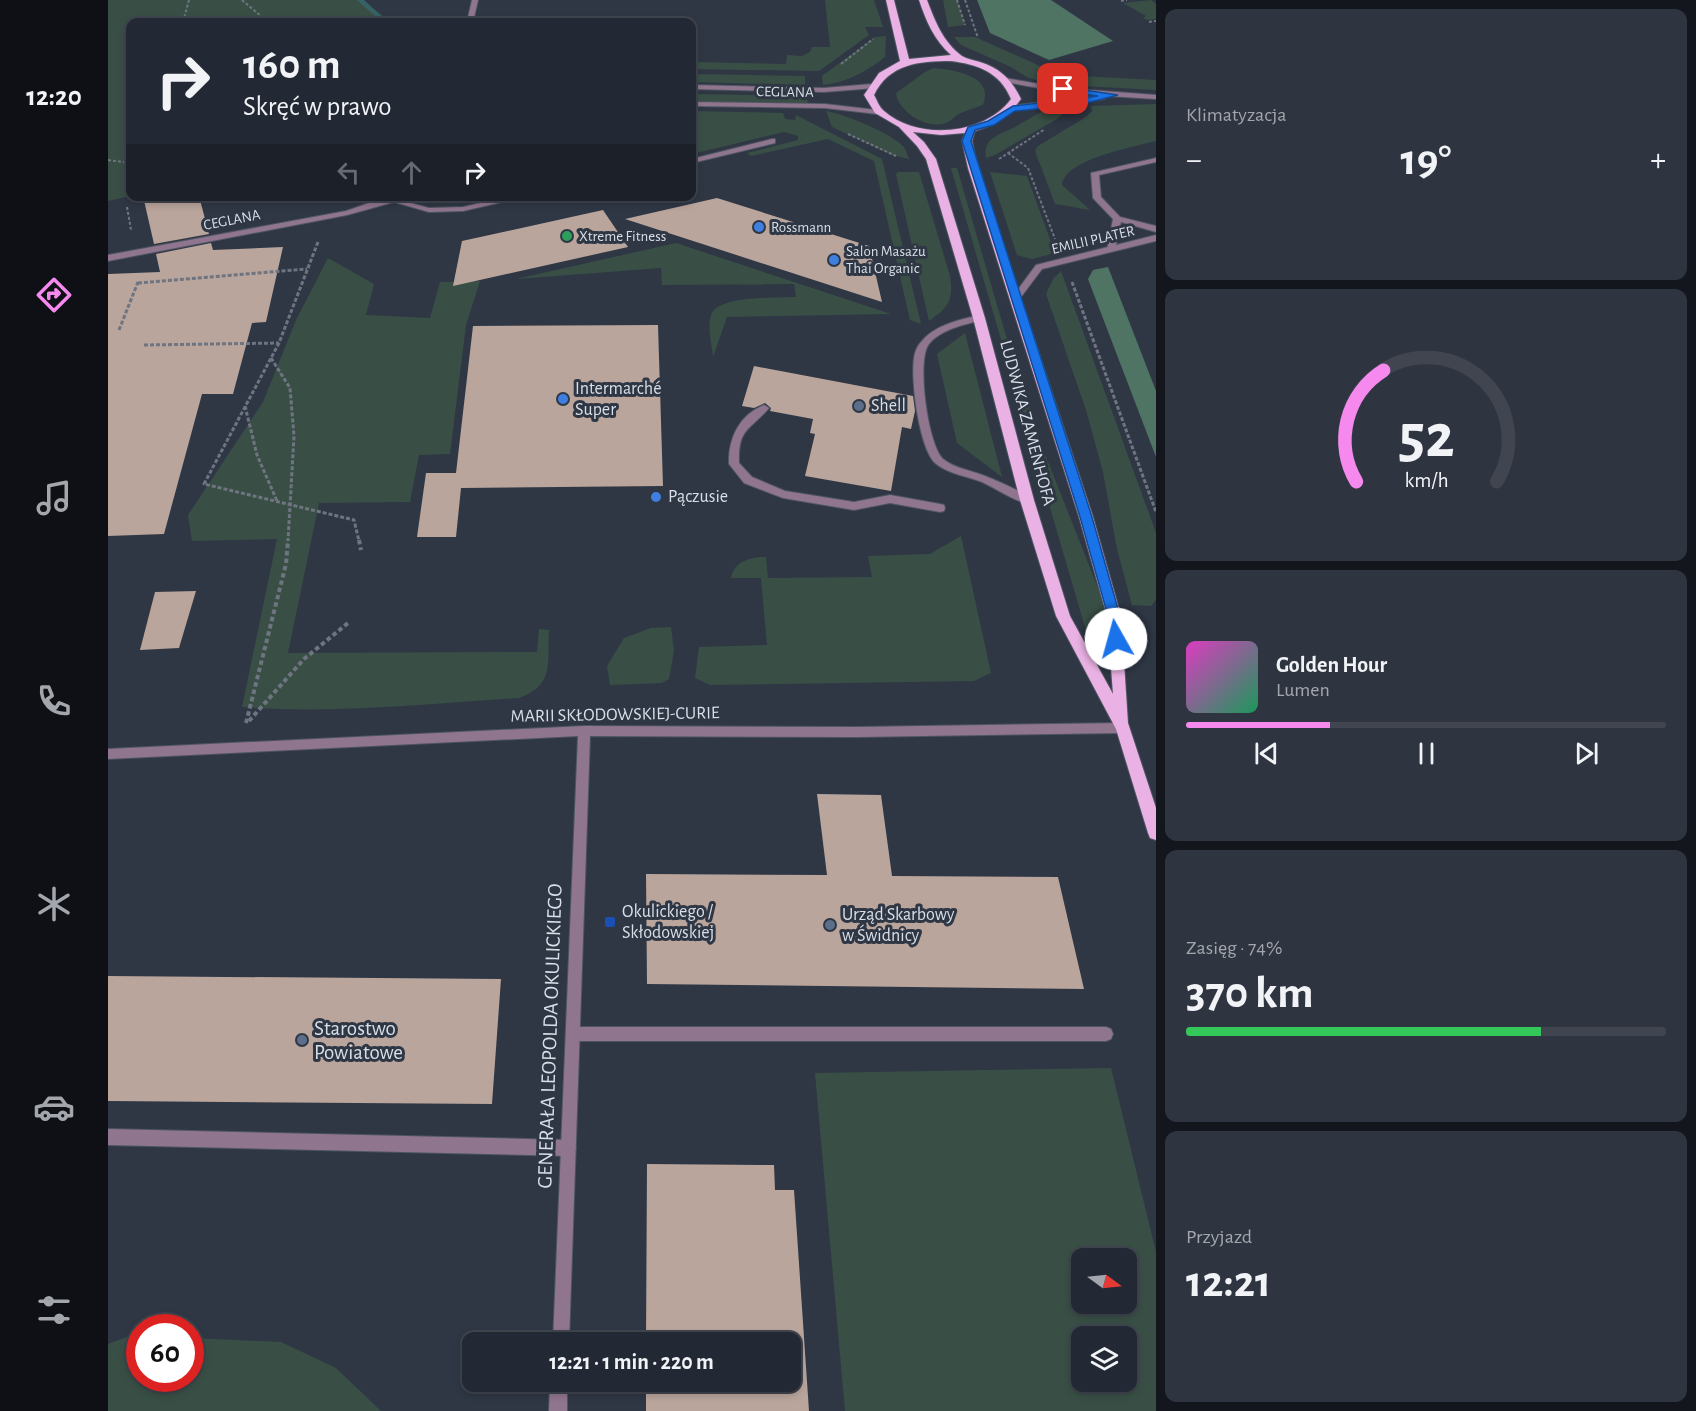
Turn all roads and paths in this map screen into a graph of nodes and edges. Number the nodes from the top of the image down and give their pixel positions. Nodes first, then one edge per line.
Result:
1 (189, 0) edge
2 (242, 0) edge
3 (476, 0) edge
4 (890, 0) edge
5 (923, 0) edge
6 (957, 0) edge
7 (965, 0) edge
8 (1127, 0) edge
9 (1121, 1) edge
10 (184, 18) edge
11 (263, 18) edge
12 (471, 18) edge
13 (1156, 21) edge
14 (1149, 22) dead end
15 (965, 25) dead end
16 (981, 40) dead end
17 (961, 59) junction
18 (906, 62) junction
19 (1008, 80) junction
20 (872, 86) junction
21 (696, 87) edge
22 (1114, 95) junction
23 (1156, 98) edge
24 (696, 104) edge
25 (1013, 108) junction
26 (877, 112) junction
27 (903, 128) junction
28 (971, 129) junction
29 (772, 141) dead end
30 (1008, 153) dead end
31 (108, 160) edge
32 (696, 160) edge
33 (1156, 160) edge
34 (126, 162) edge
35 (383, 201) edge
36 (401, 201) edge
37 (501, 201) edge
38 (312, 218) junction
39 (1118, 219) junction
40 (1156, 229) edge
41 (1156, 238) edge
42 (1055, 240) dead end
43 (1111, 250) junction
44 (108, 258) edge
45 (307, 269) junction
46 (1071, 279) dead end
47 (138, 283) dead end
48 (1015, 299) junction
49 (978, 318) junction
50 (279, 343) junction
51 (144, 345) dead end
52 (271, 358) junction
53 (245, 405) junction
54 (764, 408) dead end
55 (1027, 500) junction
56 (277, 501) junction
57 (290, 504) junction
58 (940, 508) dead end
59 (1156, 513) edge
60 (361, 550) dead end
61 (348, 623) dead end
62 (1123, 728) junction
63 (584, 732) junction
64 (108, 754) edge
65 (1156, 833) edge
66 (573, 1034) junction
67 (1106, 1034) dead end
68 (108, 1137) edge
69 (568, 1148) junction
70 (561, 1332) edge
71 (559, 1392) edge
72 (558, 1411) edge

1 - 10 path
2 - 11 path
3 - 12 street
4 - 18 main road
5 - 17 main road
6 - 15 path
7 - 16 path
8 - 9 path
13 - 14 path
17 - 18 main road
17 - 19 main road
18 - 20 main road
19 - 22 street
19 - 25 main road
20 - 21 street, CEGLANA
20 - 26 main road
22 - 23 street
22 - 25 street
24 - 26 street, CEGLANA
25 - 28 main road
26 - 27 main road
27 - 28 main road
27 - 49 main road, LUDWIKA ZAMENHOFA
28 - 48 main road, LUDWIKA ZAMENHOFA
29 - 32 street
30 - 42 path
31 - 34 path
33 - 39 street
35 - 38 street, CEGLANA
36 - 37 street
38 - 44 street, CEGLANA
38 - 45 path
39 - 40 street
39 - 43 street
41 - 43 street, EMILII PLATER
43 - 48 street, EMILII PLATER
45 - 47 path
45 - 50 path
46 - 59 path
48 - 62 main road, LUDWIKA ZAMENHOFA
49 - 55 main road, LUDWIKA ZAMENHOFA
49 - 55 street
50 - 51 path
50 - 52 path
52 - 53 path
52 - 57 path
53 - 56 path
53 - 56 path
54 - 58 street
55 - 62 main road, LUDWIKA ZAMENHOFA
56 - 57 path
57 - 60 path
57 - 61 path
62 - 63 street, MARII SKŁODOWSKIEJ-CURIE
62 - 65 main road, LUDWIKA ZAMENHOFA
63 - 64 street, MARII SKŁODOWSKIEJ-CURIE
63 - 66 street, GENERAŁA LEOPOLDA OKULICKIEGO
66 - 67 street
66 - 69 street, GENERAŁA LEOPOLDA OKULICKIEGO
68 - 69 street
69 - 70 street, GENERAŁA LEOPOLDA OKULICKIEGO
71 - 72 street

